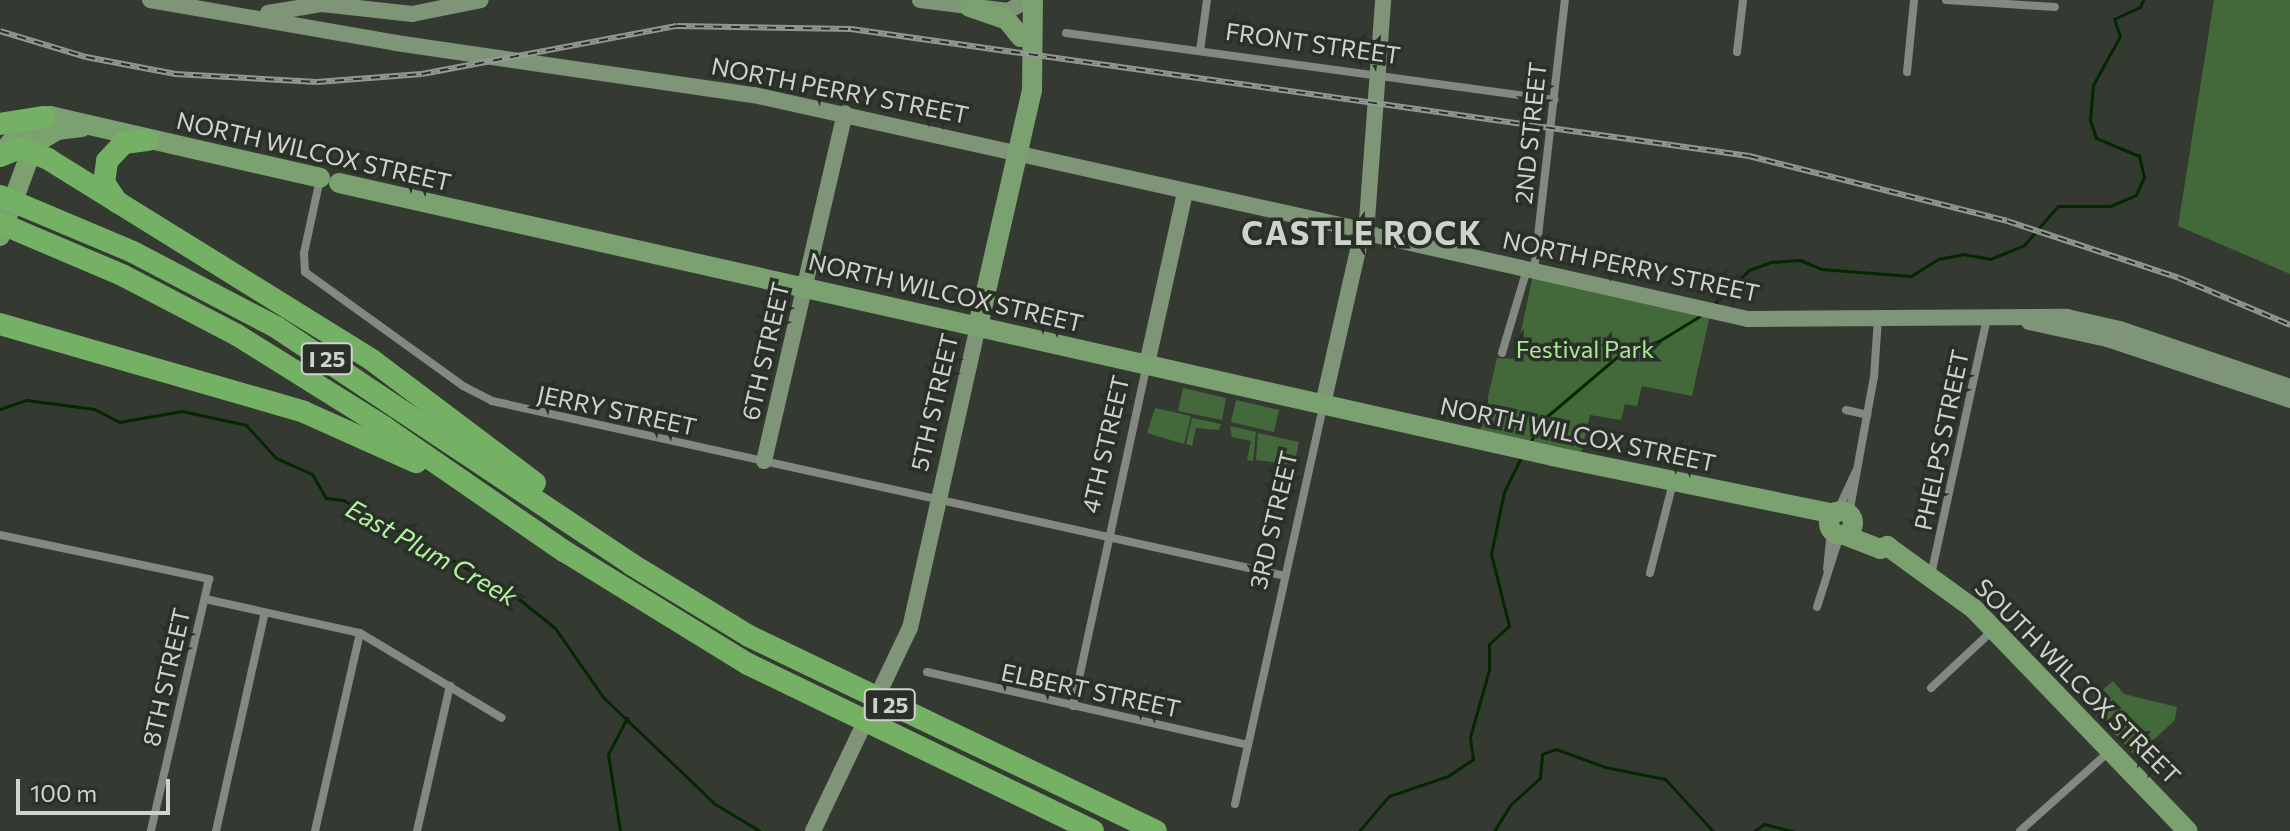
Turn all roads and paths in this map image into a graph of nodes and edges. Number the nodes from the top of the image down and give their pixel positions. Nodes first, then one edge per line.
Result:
1 (150, 0) edge
2 (481, 0) edge
3 (920, 0) edge
4 (1207, 0) edge
5 (1383, 0) edge
6 (1565, 0) edge
7 (1743, 0) edge
8 (1914, 0) edge
9 (1946, 0) edge
10 (1024, 2) edge
11 (970, 7) junction
12 (2055, 7) dead end
13 (367, 12) junction
14 (242, 15) junction
15 (315, 27) junction
16 (1066, 33) dead end
17 (1021, 37) junction
18 (1200, 51) junction
19 (1737, 52) dead end
20 (1907, 72) dead end
21 (1375, 76) junction
22 (1554, 100) junction
23 (845, 113) junction
24 (44, 117) joint
25 (87, 126) junction
26 (147, 140) junction
27 (9, 147) edge
28 (1015, 150) junction
29 (329, 180) junction
30 (1185, 192) junction
31 (0, 196) edge
32 (121, 206) junction
33 (0, 223) edge
34 (1349, 227) junction
35 (1371, 228) junction
36 (0, 236) edge
37 (1359, 246) junction
38 (1531, 270) junction
39 (805, 287) junction
40 (1988, 313) junction
41 (1878, 318) junction
42 (0, 324) edge
43 (978, 326) junction
44 (1502, 353) dead end
45 (1147, 364) junction
46 (2290, 387) edge
47 (2290, 400) edge
48 (1323, 404) junction
49 (1846, 410) dead end
50 (1867, 415) junction
51 (764, 461) junction
52 (1673, 483) junction
53 (939, 499) junction
54 (1840, 523) junction
55 (528, 526) junction
56 (0, 535) edge
57 (1109, 537) junction
58 (631, 564) junction
59 (1650, 573) dead end
60 (1931, 575) junction
61 (1285, 576) junction
62 (205, 599) junction
63 (1817, 607) dead end
64 (265, 612) junction
65 (1995, 629) junction
66 (360, 633) junction
67 (927, 672) dead end
68 (450, 686) junction
69 (1931, 688) dead end
70 (1073, 706) junction
71 (502, 718) dead end
72 (1248, 745) junction
73 (2112, 749) junction
74 (1235, 804) dead end
75 (151, 831) edge
76 (216, 831) edge
77 (315, 831) edge
78 (417, 831) edge
79 (813, 831) edge
80 (1093, 831) edge
81 (1156, 831) edge
82 (2020, 831) edge
83 (2188, 831) edge

1 - 14 street
2 - 13 street
3 - 11 street
4 - 18 street
5 - 21 street
6 - 22 street, 2ND STREET
7 - 19 street
8 - 20 street
9 - 12 street
10 - 11 street
10 - 17 main road, 5TH STREET
10 - 28 main road, 5TH STREET
11 - 17 main road
13 - 14 street
13 - 15 street
14 - 15 street
15 - 23 street, NORTH PERRY STREET
16 - 18 street, FRONT STREET
17 - 28 main road, 5TH STREET
18 - 21 street, FRONT STREET
21 - 22 street, FRONT STREET
21 - 35 street
22 - 38 street, 2ND STREET
23 - 28 street, NORTH PERRY STREET
23 - 39 street, 6TH STREET
24 - 25 main road, NORTH WILCOX STREET
24 - 27 highway
25 - 26 main road, NORTH WILCOX STREET
25 - 27 main road, NORTH WILCOX STREET
26 - 29 main road, NORTH WILCOX STREET
26 - 32 highway
27 - 32 highway
27 - 36 main road
28 - 30 street, NORTH PERRY STREET
28 - 43 main road, 5TH STREET
29 - 39 main road, NORTH WILCOX STREET
29 - 51 street, JERRY STREET
30 - 34 street, NORTH PERRY STREET
30 - 45 street, 4TH STREET
31 - 58 highway, I 25
32 - 58 highway
33 - 55 highway, I 25
34 - 35 street
34 - 37 street
35 - 37 street
35 - 38 street, NORTH PERRY STREET
37 - 48 street, 3RD STREET
38 - 41 street, NORTH PERRY STREET
38 - 44 street, 2ND STREET
39 - 43 main road, NORTH WILCOX STREET
39 - 51 street, 6TH STREET
40 - 41 street, NORTH PERRY STREET
40 - 46 street
40 - 47 street
40 - 60 street, PHELPS STREET
41 - 50 street
42 - 55 highway
43 - 45 main road, NORTH WILCOX STREET
43 - 53 street, 5TH STREET
45 - 48 main road, NORTH WILCOX STREET
45 - 57 street, 4TH STREET
48 - 52 main road, NORTH WILCOX STREET
48 - 61 street, 3RD STREET
49 - 50 street
50 - 54 street
51 - 53 street, JERRY STREET
52 - 54 main road, NORTH WILCOX STREET
52 - 59 street
53 - 57 street, JERRY STREET
53 - 79 street, 5TH STREET
54 - 60 main road, SOUTH WILCOX STREET
54 - 63 street
55 - 80 highway, I 25
56 - 62 street, 8TH STREET
57 - 61 street, JERRY STREET
57 - 70 street, 4TH STREET
58 - 81 highway, I 25
60 - 65 main road, SOUTH WILCOX STREET
61 - 72 street, 3RD STREET
62 - 64 street
62 - 75 street, 8TH STREET
64 - 66 street
64 - 76 street
65 - 69 street
65 - 73 main road, SOUTH WILCOX STREET
66 - 68 street
66 - 77 street
67 - 70 street, ELBERT STREET
68 - 71 street
68 - 78 street
70 - 72 street, ELBERT STREET
72 - 74 street, 3RD STREET
73 - 82 street
73 - 83 main road, SOUTH WILCOX STREET

